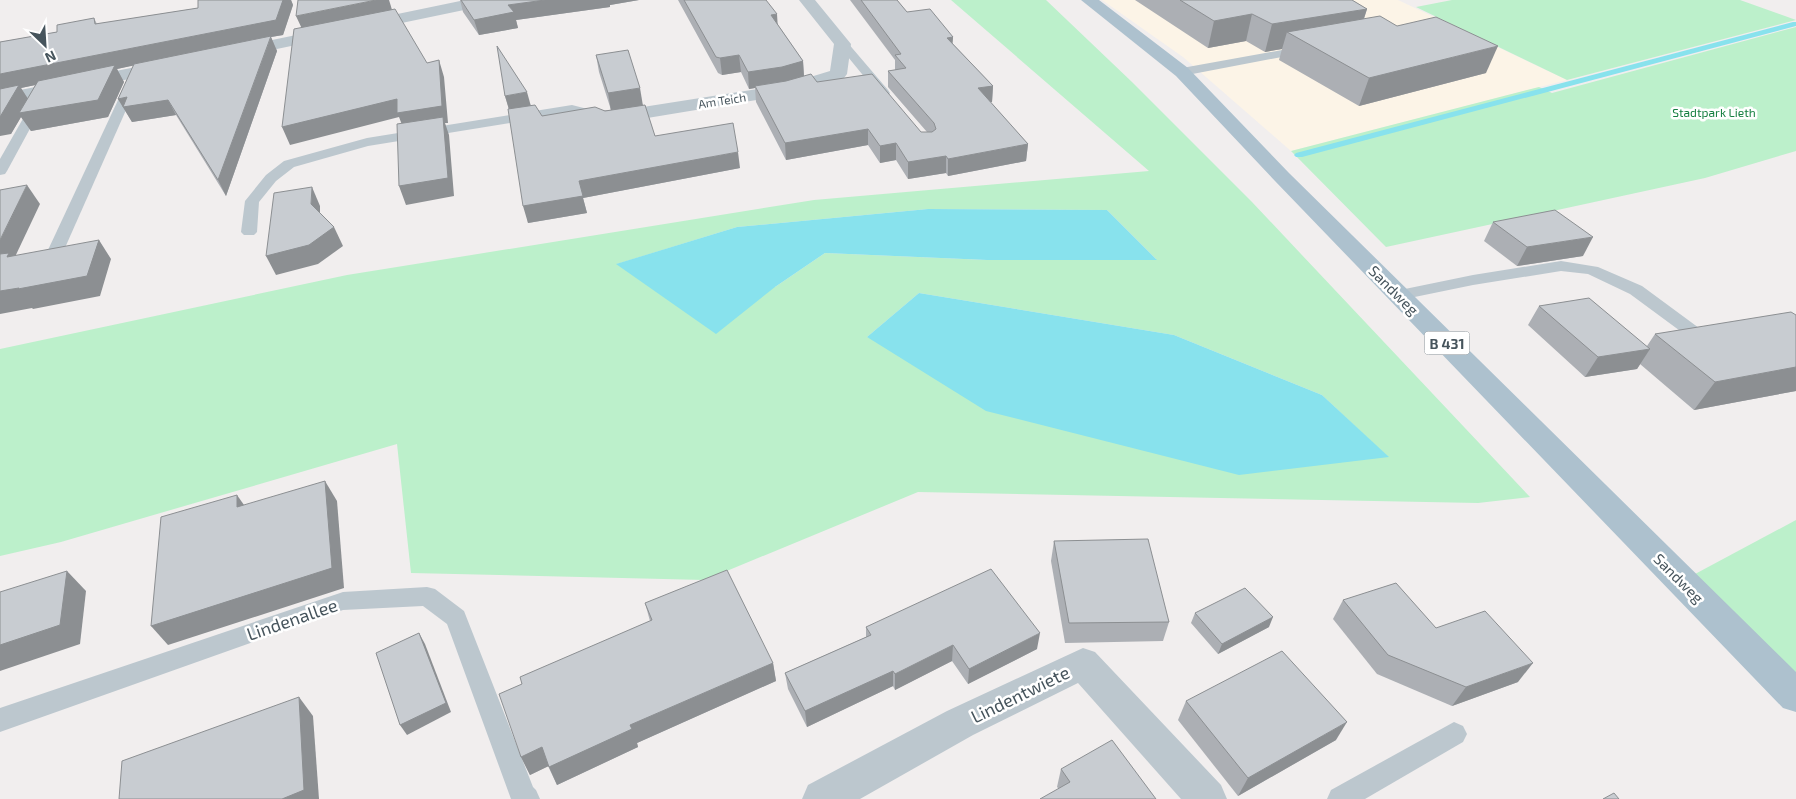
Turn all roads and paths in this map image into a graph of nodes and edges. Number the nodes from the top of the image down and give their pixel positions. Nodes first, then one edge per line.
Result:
1 (488, 0) edge
2 (807, 0) edge
3 (1089, 0) edge
4 (843, 44) junction
5 (1317, 48) edge
6 (224, 54) edge
7 (185, 62) edge
8 (137, 72) junction
9 (1182, 72) junction
10 (44, 91) junction
11 (0, 100) edge
12 (891, 101) edge
13 (608, 118) joint
14 (0, 171) edge
15 (249, 232) dead end
16 (56, 250) edge
17 (1400, 295) junction
18 (1693, 332) edge
19 (1796, 696) edge
20 (0, 720) edge
21 (1454, 734) dead end
22 (527, 799) edge
23 (822, 799) edge
24 (1206, 799) edge
25 (1340, 799) edge

1 - 6 street
2 - 4 street
3 - 9 main road, Sandweg / B 431
4 - 12 lane
4 - 13 street, Am Teich
5 - 9 lane
7 - 8 street
8 - 10 street
8 - 16 lane
9 - 17 main road, Sandweg / B 431
10 - 11 street
10 - 14 lane
13 - 15 lane
17 - 18 lane
17 - 19 main road, Sandweg / B 431
20 - 22 lane, Lindenallee
21 - 25 lane
23 - 24 street, Lindentwiete

